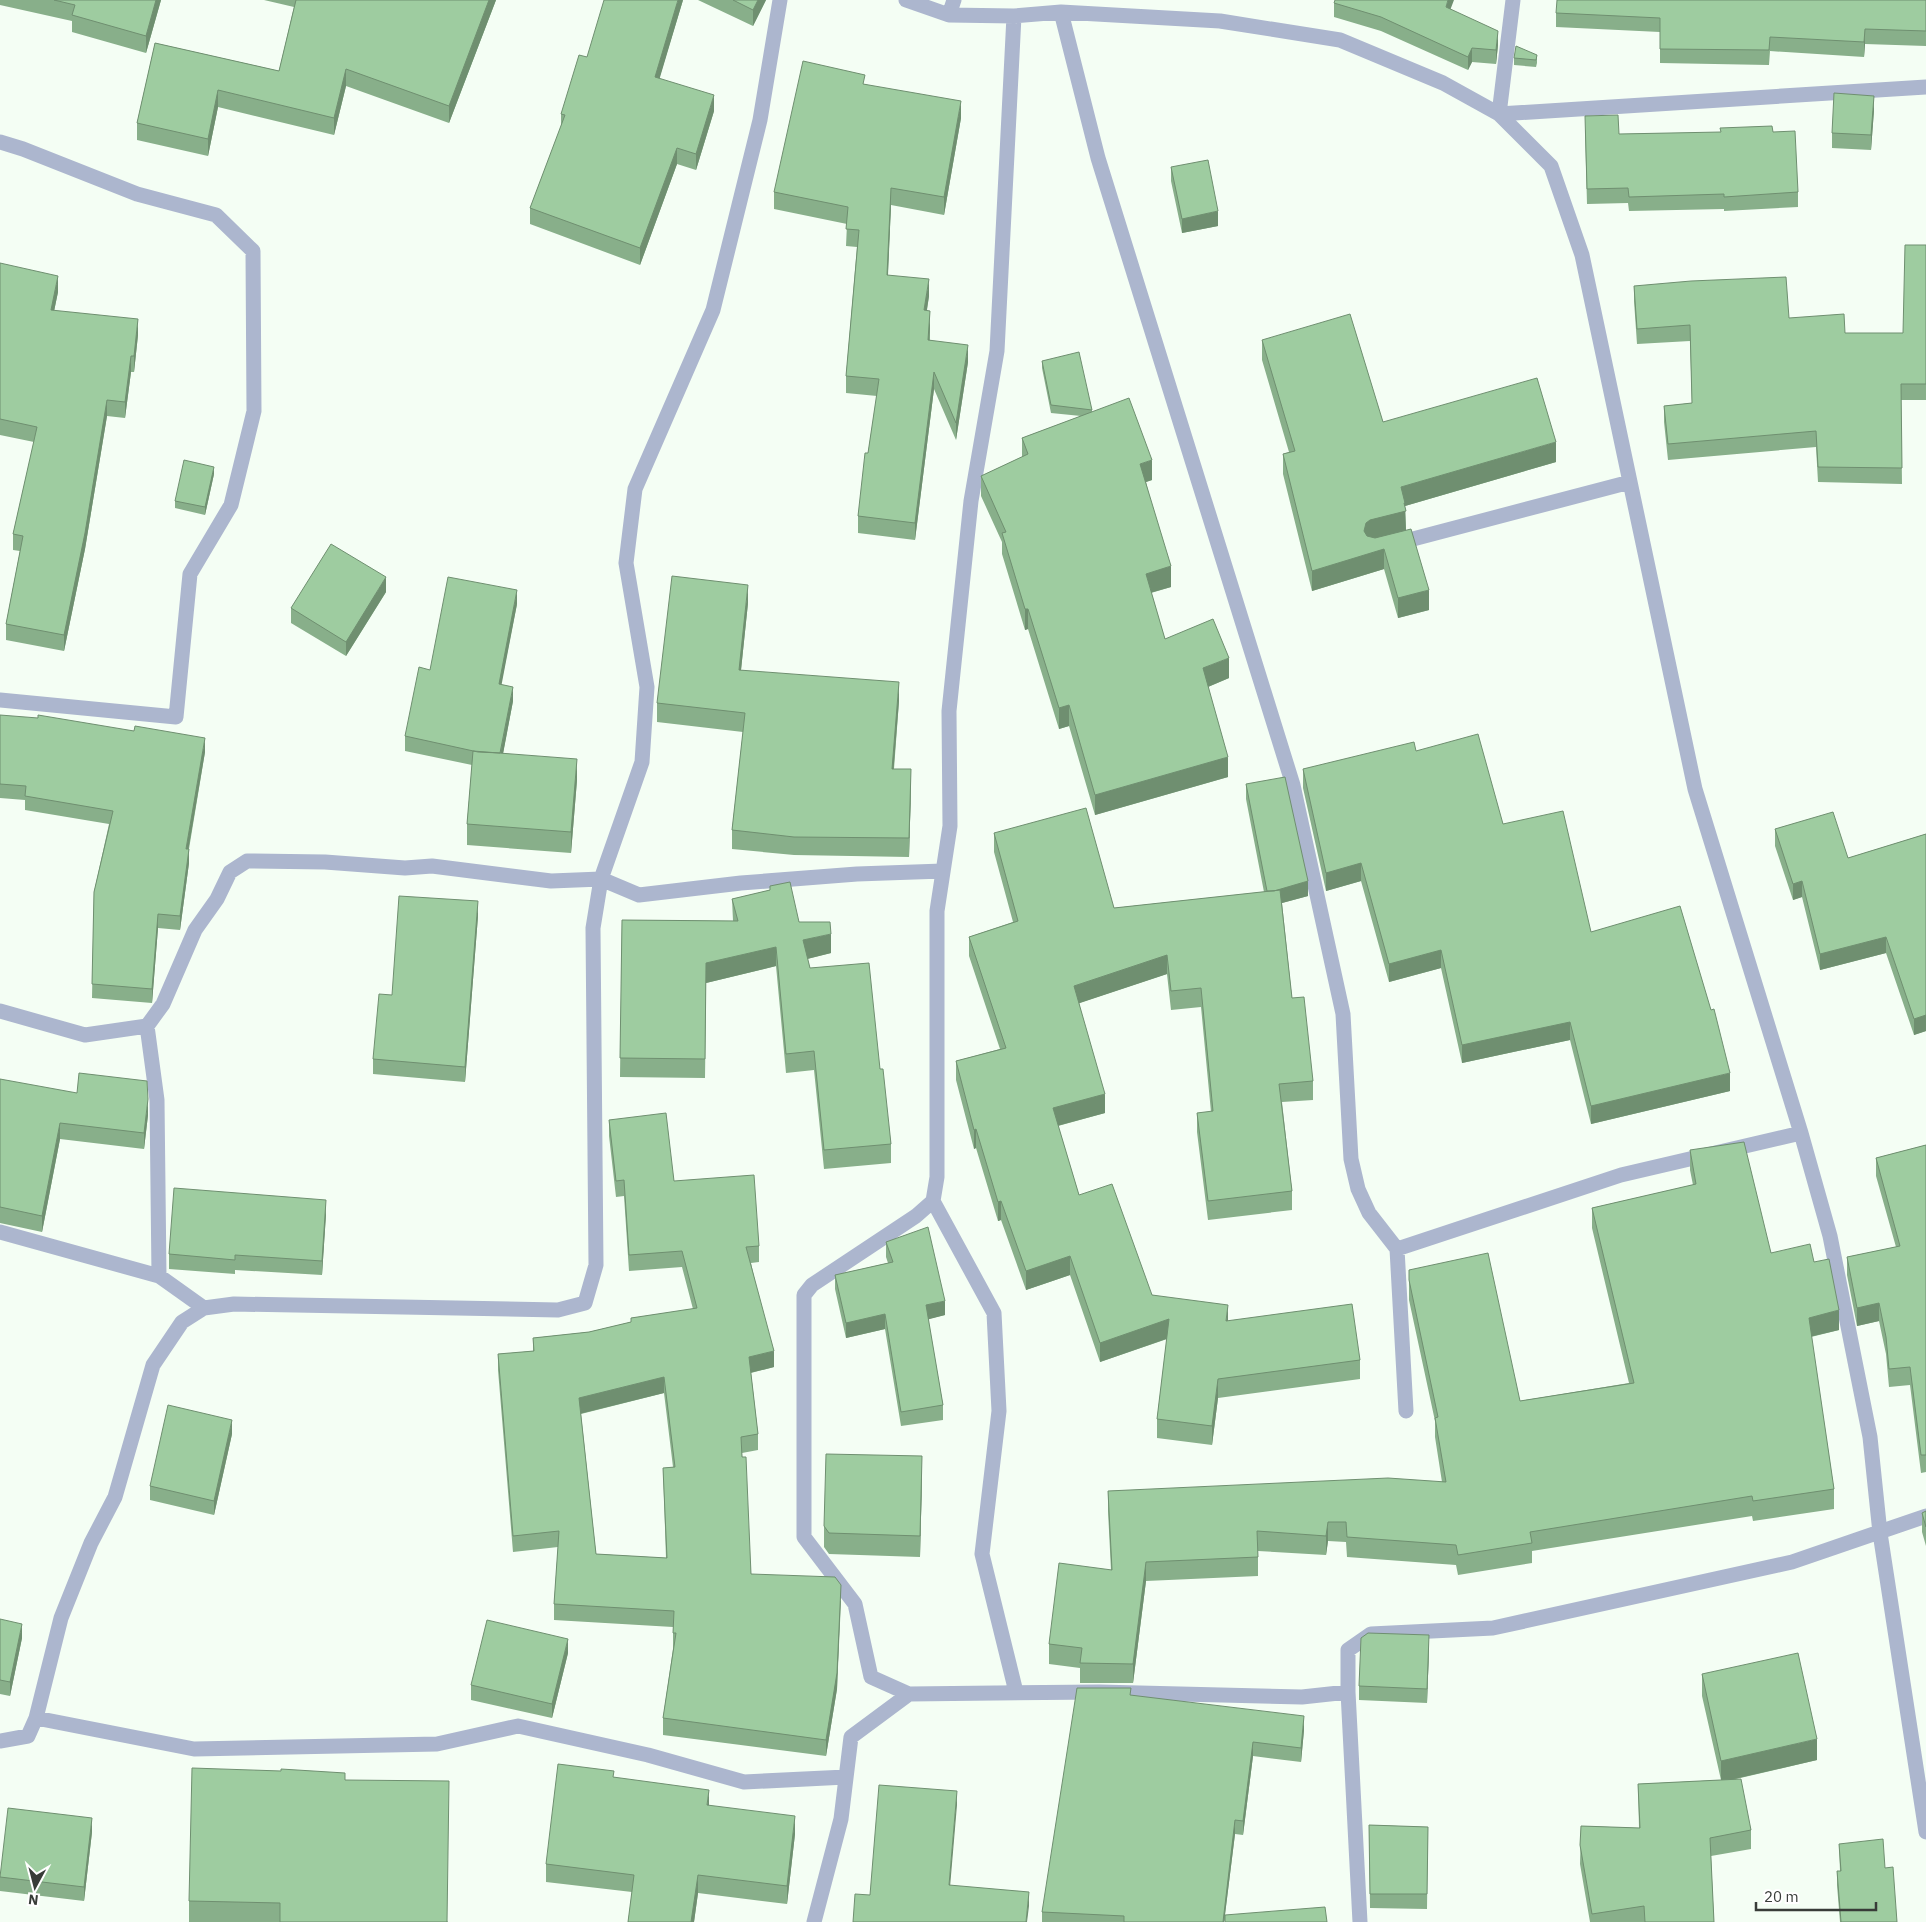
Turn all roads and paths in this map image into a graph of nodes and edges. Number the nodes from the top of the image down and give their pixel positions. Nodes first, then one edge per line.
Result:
1 (780, 0) edge
2 (906, 0) edge
3 (954, 0) edge
4 (1513, 0) edge
5 (1062, 12) junction
6 (949, 14) junction
7 (1014, 16) junction
8 (1926, 87) edge
9 (1499, 114) junction
10 (0, 142) edge
11 (1630, 482) junction
12 (1382, 547) edge
13 (0, 700) edge
14 (943, 871) junction
15 (602, 879) junction
16 (0, 1011) edge
17 (147, 1026) junction
18 (1801, 1133) junction
19 (933, 1201) junction
20 (0, 1232) edge
21 (1397, 1249) junction
22 (159, 1276) junction
23 (204, 1308) junction
24 (1406, 1411) dead end
25 (1926, 1516) edge
26 (1880, 1533) junction
27 (1016, 1692) junction
28 (1348, 1692) junction
29 (910, 1694) junction
30 (36, 1718) junction
31 (0, 1741) edge
32 (1921, 1760) edge
33 (846, 1776) junction
34 (1926, 1832) edge
35 (814, 1922) edge
36 (1360, 1922) edge

1 - 15 street
2 - 6 street
3 - 6 street
4 - 9 street
5 - 7 street
5 - 9 street
5 - 21 street
6 - 7 street
7 - 14 street
8 - 9 street
9 - 11 street
10 - 13 street
11 - 12 street
11 - 18 street
14 - 15 street
14 - 19 street
15 - 17 street
15 - 23 street
16 - 17 street
17 - 22 street
18 - 21 street
18 - 26 street
19 - 27 street
19 - 29 street
20 - 22 street
21 - 24 street
22 - 23 street
23 - 30 street
25 - 26 street
26 - 28 street
26 - 32 street
27 - 28 street
27 - 29 street
28 - 36 street
29 - 33 street
30 - 31 street
30 - 33 street
32 - 34 street
33 - 35 street

